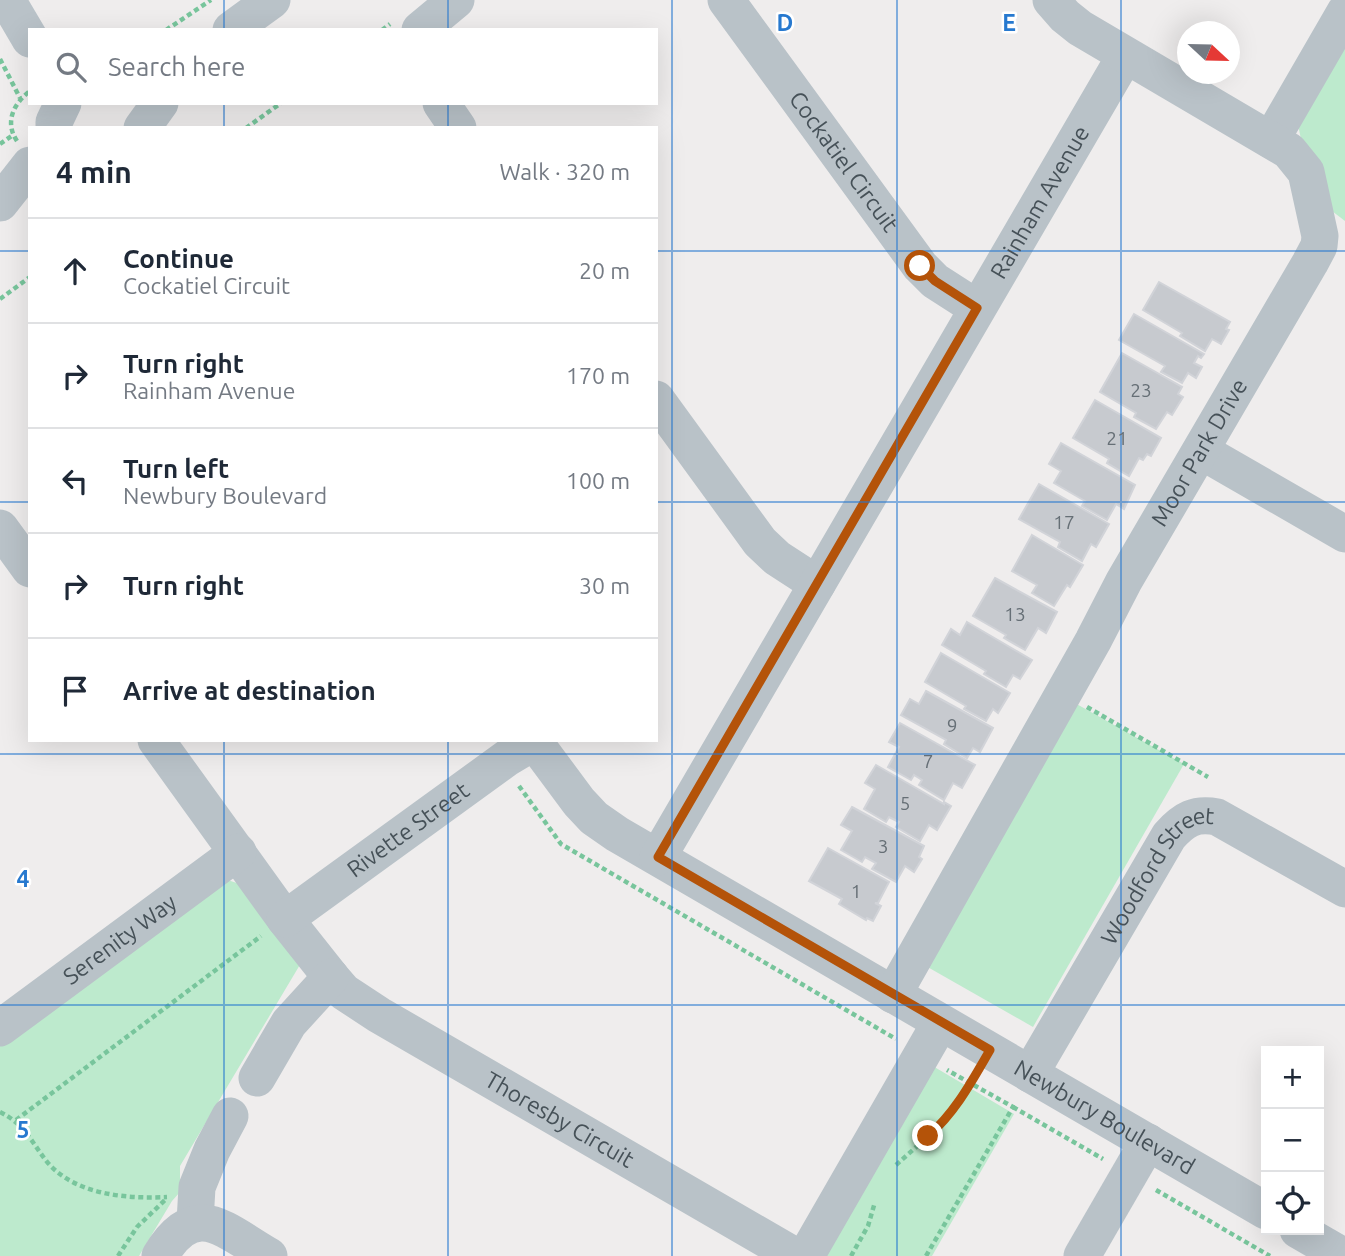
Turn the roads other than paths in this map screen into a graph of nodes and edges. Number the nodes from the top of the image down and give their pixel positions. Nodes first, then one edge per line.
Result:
1 (8, 0) edge
2 (272, 0) edge
3 (456, 0) edge
4 (726, 0) edge
5 (1051, 0) edge
6 (1345, 12) edge
7 (234, 28) edge
8 (422, 28) edge
9 (28, 35) edge
10 (1125, 56) junction
11 (134, 105) edge
12 (159, 105) edge
13 (441, 105) edge
14 (142, 126) edge
15 (143, 126) edge
16 (457, 126) edge
17 (1271, 139) junction
18 (20, 148) edge
19 (28, 193) edge
20 (0, 203) edge
21 (1333, 236) edge
22 (977, 308) junction
23 (658, 402) edge
24 (1201, 451) junction
25 (0, 528) edge
26 (1345, 534) edge
27 (28, 566) edge
28 (817, 584) junction
29 (157, 742) edge
30 (532, 742) edge
31 (535, 742) edge
32 (238, 852) junction
33 (658, 857) junction
34 (1345, 889) edge
35 (273, 927) junction
36 (331, 977) junction
37 (893, 995) junction
38 (940, 1023) junction
39 (1, 1024) edge
40 (1030, 1074) junction
41 (257, 1078) dead end
42 (230, 1116) dead end
43 (1148, 1142) junction
44 (1261, 1208) edge
45 (195, 1222) junction
46 (1307, 1235) edge
47 (160, 1256) edge
48 (269, 1256) edge
49 (795, 1256) edge
50 (806, 1256) edge
51 (1082, 1256) edge
52 (1343, 1256) edge

1 - 9 street
2 - 7 street
3 - 8 street
4 - 22 street, Cockatiel Circuit
5 - 10 street, Moor Park Drive
6 - 17 street
10 - 17 street, Moor Park Drive
10 - 22 street, Rainham Avenue
11 - 14 street
12 - 15 street
13 - 16 street
17 - 21 street, Moor Park Drive
18 - 20 street
19 - 20 street
21 - 24 street, Moor Park Drive
22 - 28 street, Rainham Avenue
23 - 28 street
24 - 26 street
24 - 37 street, Moor Park Drive
25 - 27 street
28 - 33 street, Rainham Avenue
29 - 32 street, Thoresby Circuit
30 - 35 street, Rivette Street
31 - 33 street, Newbury Boulevard
32 - 35 street, Thoresby Circuit
32 - 39 street, Serenity Way
33 - 37 street, Newbury Boulevard
34 - 40 street, Woodford Street
35 - 36 street, Thoresby Circuit
36 - 41 street
36 - 49 street, Thoresby Circuit
37 - 38 street, Newbury Boulevard
38 - 40 street, Newbury Boulevard
38 - 50 street
40 - 43 street, Newbury Boulevard
42 - 45 street
43 - 44 street, Newbury Boulevard
43 - 51 street
45 - 47 street
45 - 48 street
46 - 52 street

